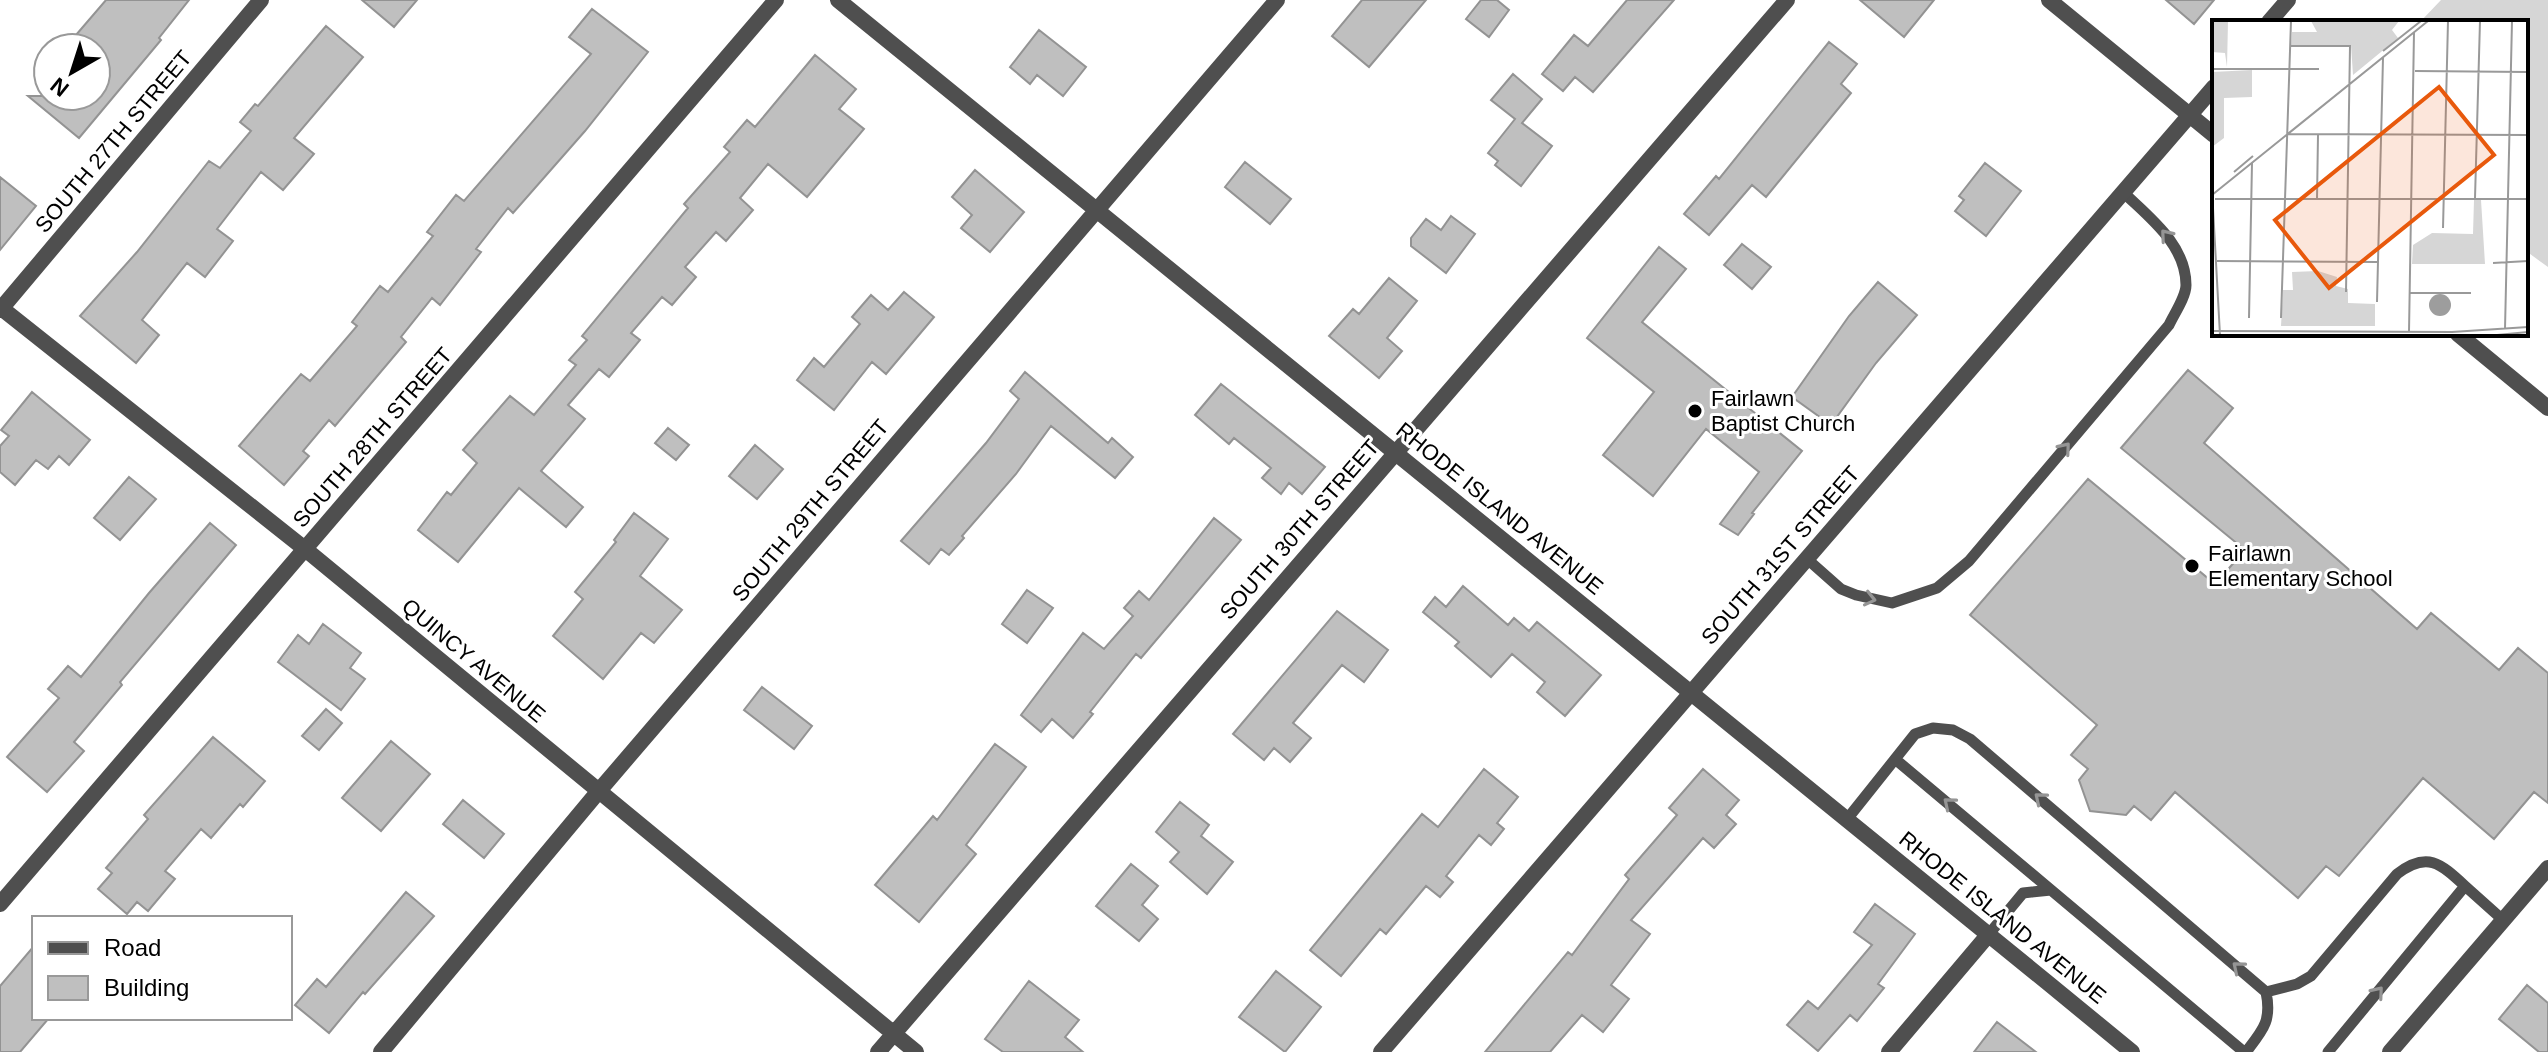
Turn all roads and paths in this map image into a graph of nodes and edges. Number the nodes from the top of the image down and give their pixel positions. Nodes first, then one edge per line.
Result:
1 (261, 0) edge
2 (776, 0) edge
3 (838, 0) edge
4 (1277, 0) edge
5 (1787, 0) edge
6 (2049, 0) edge
7 (2288, 0) edge
8 (2271, 20) edge
9 (2212, 89) edge
10 (2190, 115) junction
11 (2212, 133) edge
12 (2124, 193) junction
13 (1098, 211) junction
14 (1, 308) edge
15 (2460, 336) edge
16 (2548, 408) edge
17 (1395, 451) junction
18 (305, 549) junction
19 (1806, 558) junction
20 (1690, 693) junction
21 (1895, 759) junction
22 (598, 792) junction
23 (1848, 818) junction
24 (2548, 868) edge
25 (2465, 886) junction
26 (2051, 890) junction
27 (0, 904) edge
28 (2503, 920) junction
29 (1989, 934) junction
30 (2266, 992) junction
31 (893, 1034) junction
32 (381, 1052) edge
33 (878, 1052) edge
34 (916, 1052) edge
35 (1381, 1052) edge
36 (1889, 1052) edge
37 (2132, 1052) edge
38 (2245, 1052) edge
39 (2328, 1052) edge
40 (2390, 1052) edge

1 - 14 street, SOUTH 27TH STREET
2 - 18 street, SOUTH 28TH STREET
3 - 13 street, RHODE ISLAND AVENUE
4 - 13 street, SOUTH 29TH STREET
5 - 17 street, SOUTH 30TH STREET
6 - 10 street
7 - 8 street
9 - 10 street, SOUTH 31ST STREET
10 - 11 street
10 - 12 street, SOUTH 31ST STREET
12 - 19 street, SOUTH 31ST STREET
19 -> 12 lane
13 - 17 street, RHODE ISLAND AVENUE
13 - 22 street, SOUTH 29TH STREET
14 - 18 street, QUINCY AVENUE
15 - 16 street
17 - 20 street, RHODE ISLAND AVENUE
17 - 31 street, SOUTH 30TH STREET
18 - 22 street, QUINCY AVENUE
18 - 27 street, SOUTH 28TH STREET
19 - 20 street, SOUTH 31ST STREET
20 - 23 street, RHODE ISLAND AVENUE
20 - 35 street, SOUTH 31ST STREET
21 - 23 lane
26 -> 21 lane
30 -> 21 lane
22 - 31 street, QUINCY AVENUE
22 - 32 street, SOUTH 29TH STREET
23 - 29 street, RHODE ISLAND AVENUE
24 - 28 street
25 - 28 lane
25 - 30 lane
39 -> 25 lane
26 - 29 lane
26 - 38 lane
28 - 40 street
29 - 36 street
29 - 37 street, RHODE ISLAND AVENUE
30 - 38 lane
31 - 33 street, SOUTH 30TH STREET
31 - 34 street, QUINCY AVENUE

